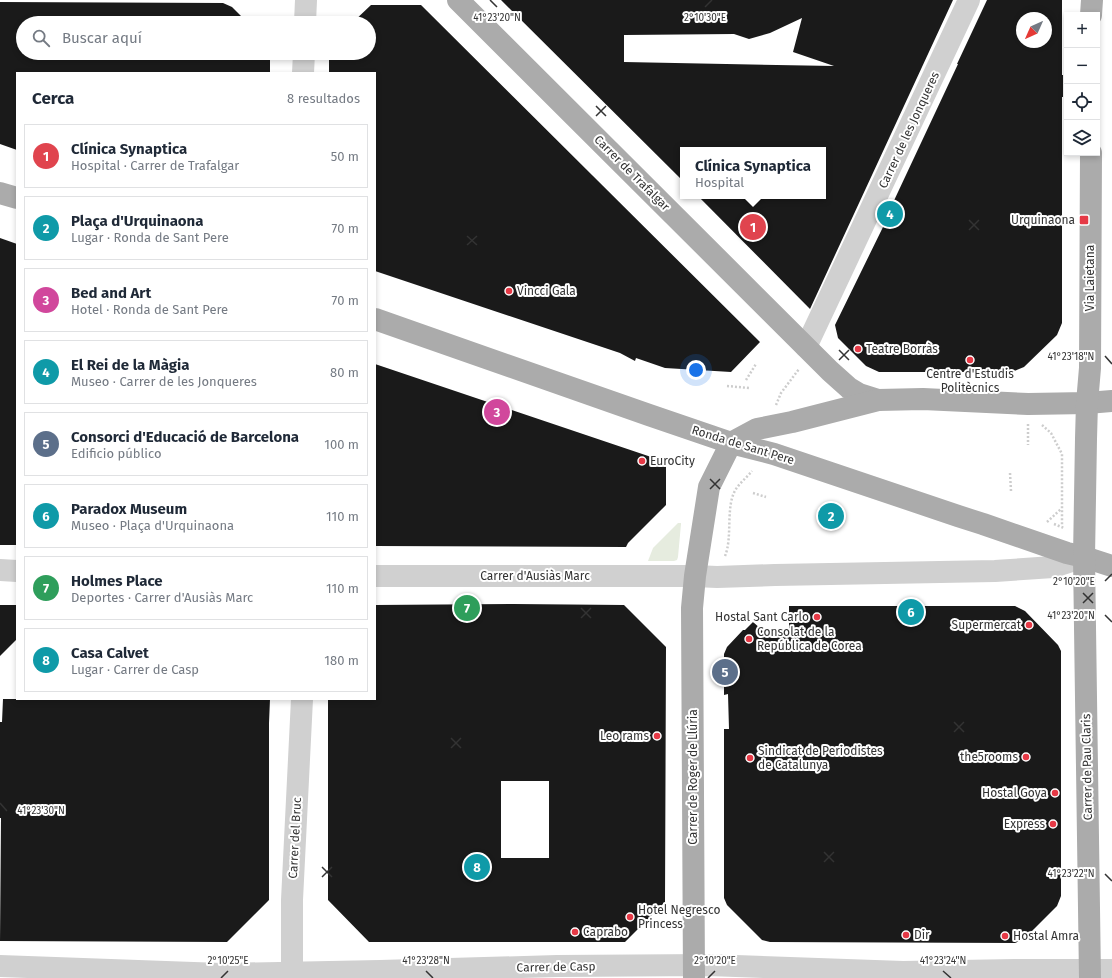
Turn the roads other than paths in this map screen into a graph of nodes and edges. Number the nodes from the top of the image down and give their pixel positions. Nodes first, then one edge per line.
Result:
1 (306, 0) edge
2 (458, 0) edge
3 (970, 0) edge
4 (1092, 0) edge
5 (1092, 12) edge
6 (305, 16) edge
7 (304, 60) edge
8 (303, 72) edge
9 (1091, 156) edge
10 (0, 193) edge
11 (16, 198) edge
12 (376, 319) edge
13 (810, 351) junction
14 (878, 400) junction
15 (1112, 401) edge
16 (1087, 403) junction
17 (731, 443) junction
18 (1084, 557) junction
19 (1112, 566) edge
20 (0, 570) edge
21 (16, 571) edge
22 (376, 576) edge
23 (695, 576) junction
24 (302, 700) edge
25 (0, 966) edge
26 (1112, 970) edge
27 (694, 972) edge
28 (1090, 974) edge
29 (292, 975) edge

1 - 6 street
2 - 13 main road, Carrer de Trafalgar
3 - 13 street, Carrer de les Jonqueres
4 - 5 main road
7 - 8 street
9 - 16 main road, Via Laietana
10 - 11 main road
12 - 17 main road, Ronda de Sant Pere
13 - 14 main road, Carrer de Trafalgar
14 - 16 main road
14 - 17 main road
15 - 16 main road
16 - 18 main road, Via Laietana
17 - 18 main road, Ronda de Sant Pere
17 - 23 main road, Carrer de Roger de Llúria
18 - 19 main road, Ronda de Sant Pere
18 - 23 street, Carrer d'Ausiàs Marc
18 - 28 main road, Carrer de Pau Claris
20 - 21 street
22 - 23 street, Carrer d'Ausiàs Marc
23 - 27 main road, Carrer de Roger de Llúria
24 - 29 street, Carrer del Bruc
25 - 29 street, Carrer de Casp
26 - 28 street, Carrer de Casp
27 - 28 street, Carrer de Casp
27 - 29 street, Carrer de Casp

